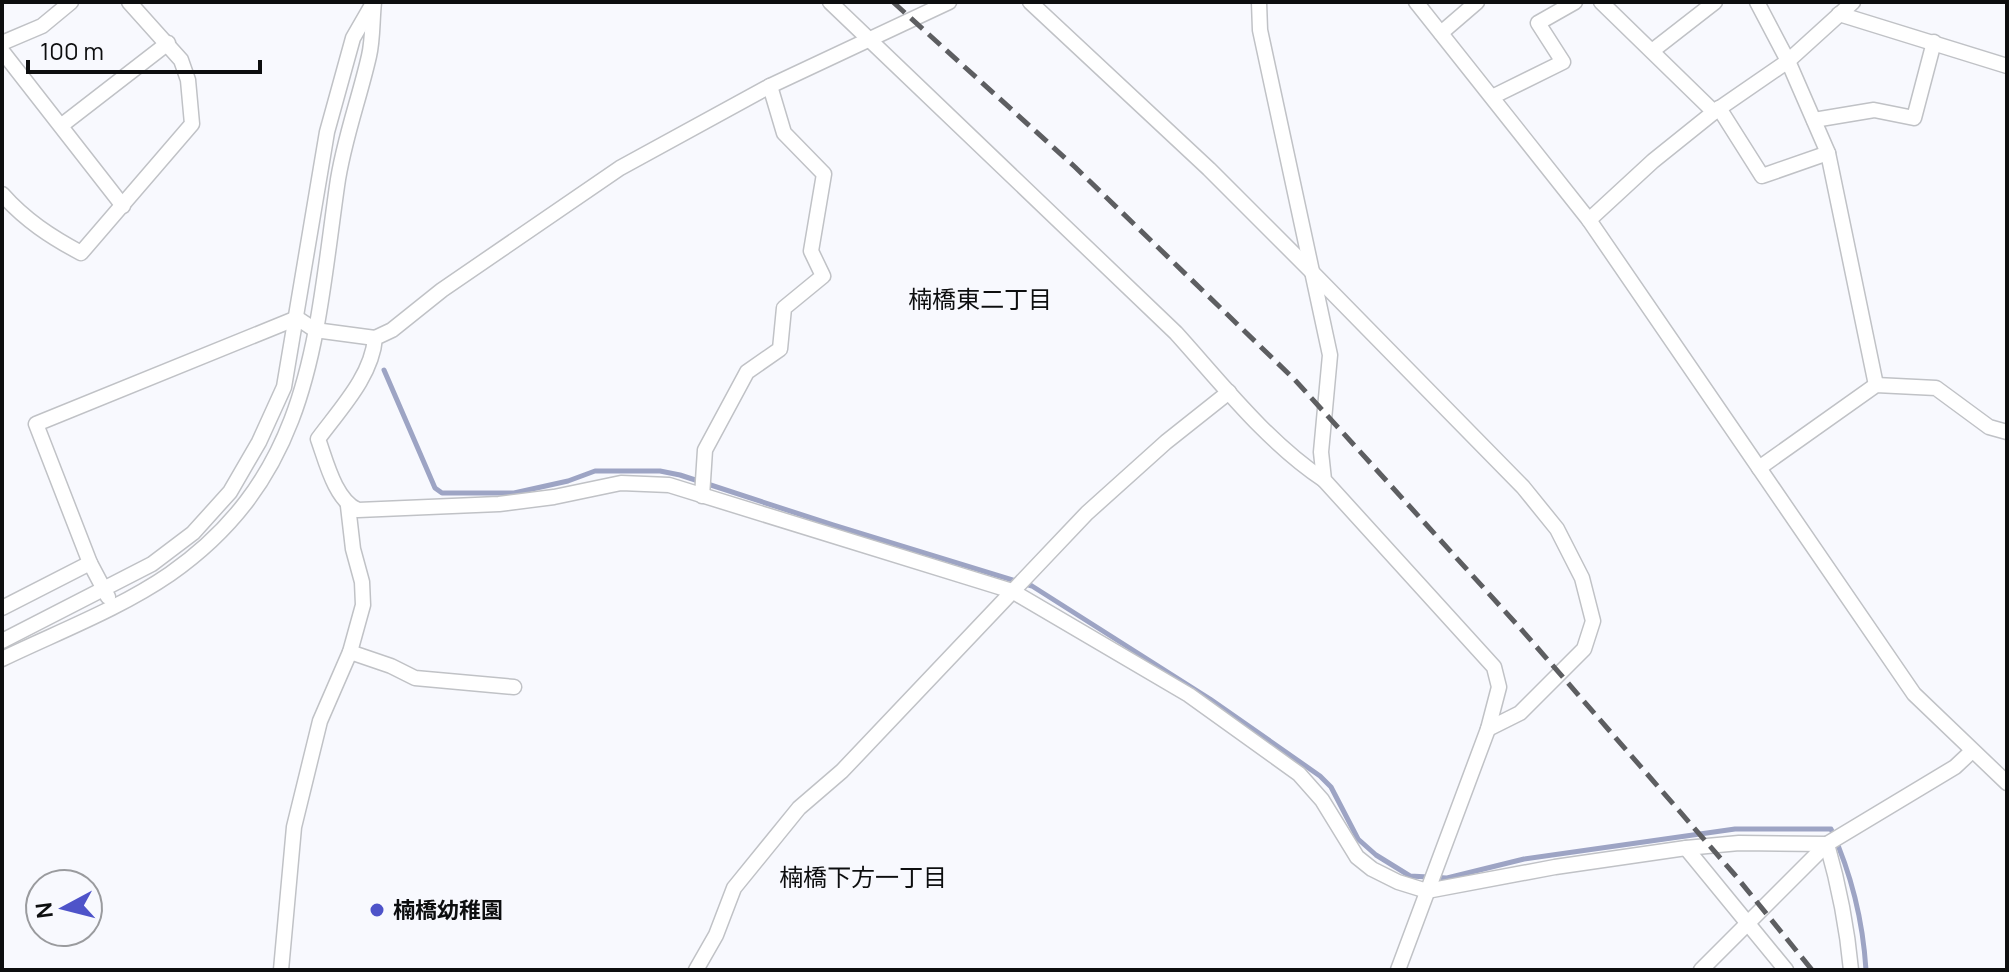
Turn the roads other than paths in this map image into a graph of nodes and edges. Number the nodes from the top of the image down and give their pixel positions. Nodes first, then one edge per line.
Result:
1 (71, 2) edge
2 (129, 2) edge
3 (374, 2) edge
4 (830, 2) edge
5 (949, 2) edge
6 (1030, 2) edge
7 (1259, 2) edge
8 (1416, 2) edge
9 (1477, 2) edge
10 (1575, 2) edge
11 (1601, 2) edge
12 (1715, 2) edge
13 (1757, 2) edge
14 (1853, 2) edge
15 (1839, 14) junction
16 (1441, 33) junction
17 (870, 38) junction
18 (1934, 42) junction
19 (2, 43) edge
20 (168, 43) junction
21 (2, 51) edge
22 (1652, 51) junction
23 (1788, 61) junction
24 (2007, 66) edge
25 (770, 86) junction
26 (1492, 97) junction
27 (1717, 110) junction
28 (1814, 120) junction
29 (62, 125) junction
30 (1828, 153) junction
31 (2, 194) edge
32 (123, 206) junction
33 (1589, 220) junction
34 (1310, 270) junction
35 (297, 318) junction
36 (315, 330) junction
37 (375, 338) junction
38 (1876, 385) junction
39 (1229, 392) junction
40 (2007, 432) edge
41 (1759, 468) junction
42 (1324, 480) junction
43 (702, 496) junction
44 (348, 506) junction
45 (90, 563) junction
46 (103, 589) junction
47 (1012, 591) junction
48 (113, 606) junction
49 (2, 608) edge
50 (2, 641) edge
51 (350, 652) junction
52 (2, 659) edge
53 (514, 687) dead end
54 (1488, 729) junction
55 (1972, 751) junction
56 (2007, 783) edge
57 (1827, 844) junction
58 (1686, 848) junction
59 (1427, 891) junction
60 (1747, 923) junction
61 (281, 970) edge
62 (696, 970) edge
63 (1398, 970) edge
64 (1701, 970) edge
65 (1786, 970) edge
66 (1851, 970) edge

1 - 19 street
2 - 20 street
3 - 35 street
3 - 36 street
4 - 17 street
5 - 17 street
6 - 34 street
7 - 34 street
8 - 16 street
9 - 16 street
10 - 26 street
11 - 22 street
12 - 22 street
13 - 23 street
14 - 15 street
15 - 18 street
15 - 23 street
16 - 26 street
17 - 25 street
17 - 39 street
18 - 24 street
18 - 28 street
20 - 29 street
20 - 32 street
21 - 29 street
22 - 27 street
23 - 27 street
23 - 28 street
25 - 37 street
25 - 43 street
26 - 33 street
27 - 30 street
27 - 33 street
28 - 30 street
29 - 32 street
30 - 38 street
31 - 32 street
33 - 41 street
34 - 42 street
34 - 54 street
35 - 36 street
35 - 45 street
35 - 46 street
36 - 37 street
36 - 48 street
37 - 44 street
38 - 40 street
38 - 41 street
39 - 42 street
39 - 47 street
41 - 55 street
42 - 54 street
43 - 44 street
43 - 47 street
44 - 51 street
45 - 46 street
45 - 49 street
46 - 48 street
46 - 50 street
47 - 59 street
47 - 62 street
48 - 52 street
51 - 53 street
51 - 61 street
54 - 59 street
55 - 56 street
55 - 57 street
57 - 58 street
57 - 60 street
57 - 66 street
58 - 59 street
58 - 60 street
59 - 63 street
60 - 64 street
60 - 65 street

